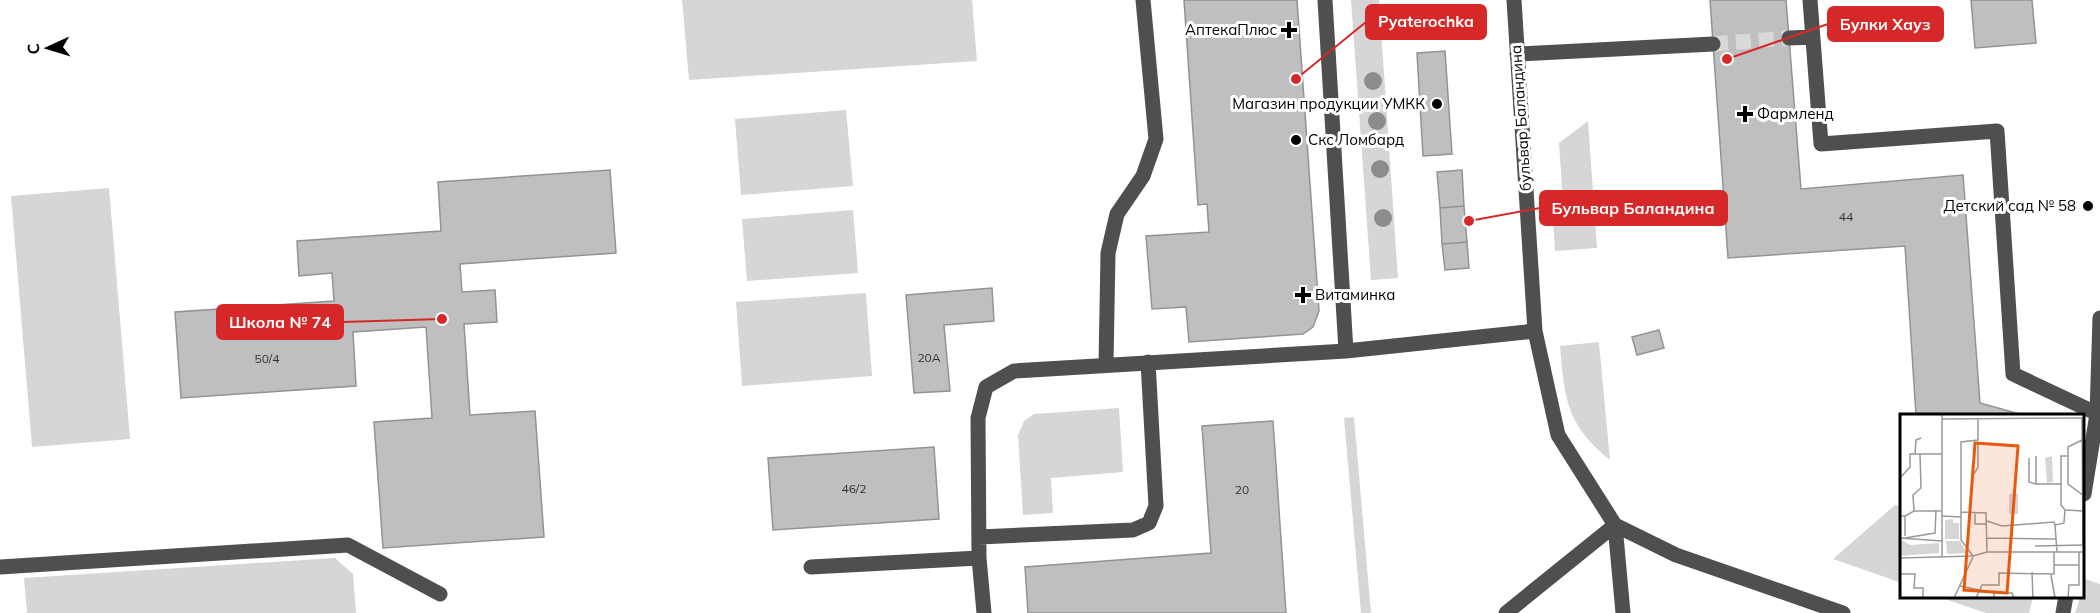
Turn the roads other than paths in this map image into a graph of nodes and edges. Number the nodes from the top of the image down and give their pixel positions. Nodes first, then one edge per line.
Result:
1 (1143, 0) edge
2 (1325, 0) edge
3 (1514, 0) edge
4 (1810, 0) edge
5 (1812, 37) junction
6 (1789, 38) tunnel mouth
7 (1713, 44) tunnel mouth
8 (1517, 54) junction
9 (2100, 318) edge
10 (2100, 325) edge
11 (1535, 331) junction
12 (1346, 351) junction
13 (1148, 362) junction
14 (1106, 364) junction
15 (2098, 415) edge
16 (2085, 488) edge
17 (1614, 525) junction
18 (979, 537) junction
19 (980, 558) junction
20 (0, 567) edge
21 (811, 567) dead end
22 (440, 594) dead end
23 (2066, 598) edge
24 (984, 613) edge
25 (1506, 613) edge
26 (1623, 613) edge
27 (1843, 613) edge
28 (2063, 613) edge

1 - 14 street
2 - 12 street
3 - 8 street, бульвар Баландина
4 - 5 street
5 - 6 street
5 - 15 street
7 - 8 street
8 - 11 street, бульвар Баландина
9 - 10 street
10 - 15 street
11 - 12 street
11 - 17 street, бульвар Баландина
12 - 13 street
13 - 14 street
13 - 18 street
14 - 18 street
15 - 16 street
17 - 25 street
17 - 26 street, бульвар Баландина
17 - 27 street
18 - 19 street
19 - 21 street
19 - 24 street
20 - 22 street
23 - 28 street

